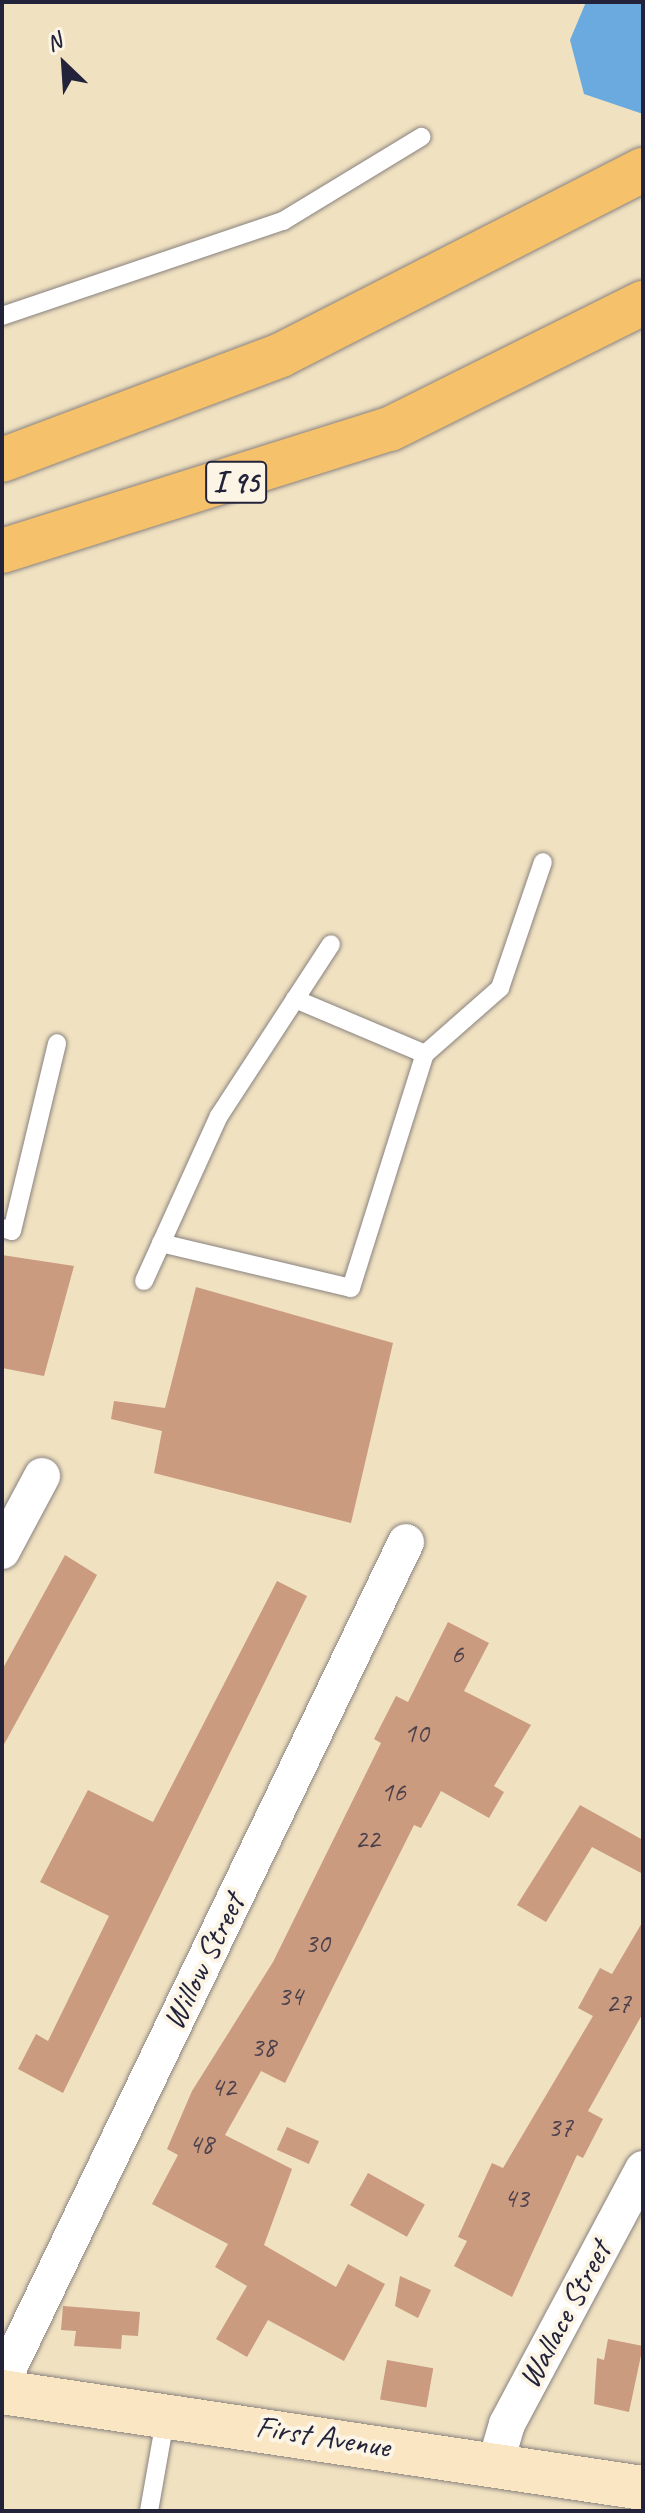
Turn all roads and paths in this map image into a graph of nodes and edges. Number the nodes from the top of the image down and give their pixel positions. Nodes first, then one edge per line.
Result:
1 (421, 137) dead end
2 (643, 170) edge
3 (643, 303) edge
4 (2, 316) edge
5 (2, 460) edge
6 (2, 551) edge
7 (543, 862) dead end
8 (331, 944) dead end
9 (295, 999) junction
10 (57, 1043) dead end
11 (425, 1054) junction
12 (2, 1228) edge
13 (161, 1243) junction
14 (144, 1281) dead end
15 (42, 1476) dead end
16 (406, 1542) dead end
17 (2, 1551) edge
18 (643, 2169) edge
19 (2, 2382) edge
20 (2, 2392) edge
21 (167, 2412) junction
22 (495, 2465) junction
23 (643, 2488) edge
24 (149, 2511) edge

1 - 4 lane
2 - 5 highway
3 - 6 highway, I 95
7 - 11 lane
8 - 9 lane
9 - 11 lane
9 - 13 lane
10 - 12 lane
11 - 13 lane
13 - 14 lane
15 - 17 street
16 - 19 street, Willow Street
18 - 22 street, Wallace Street
20 - 21 main road, First Avenue
21 - 22 main road, First Avenue
21 - 24 lane
22 - 23 main road, First Avenue

